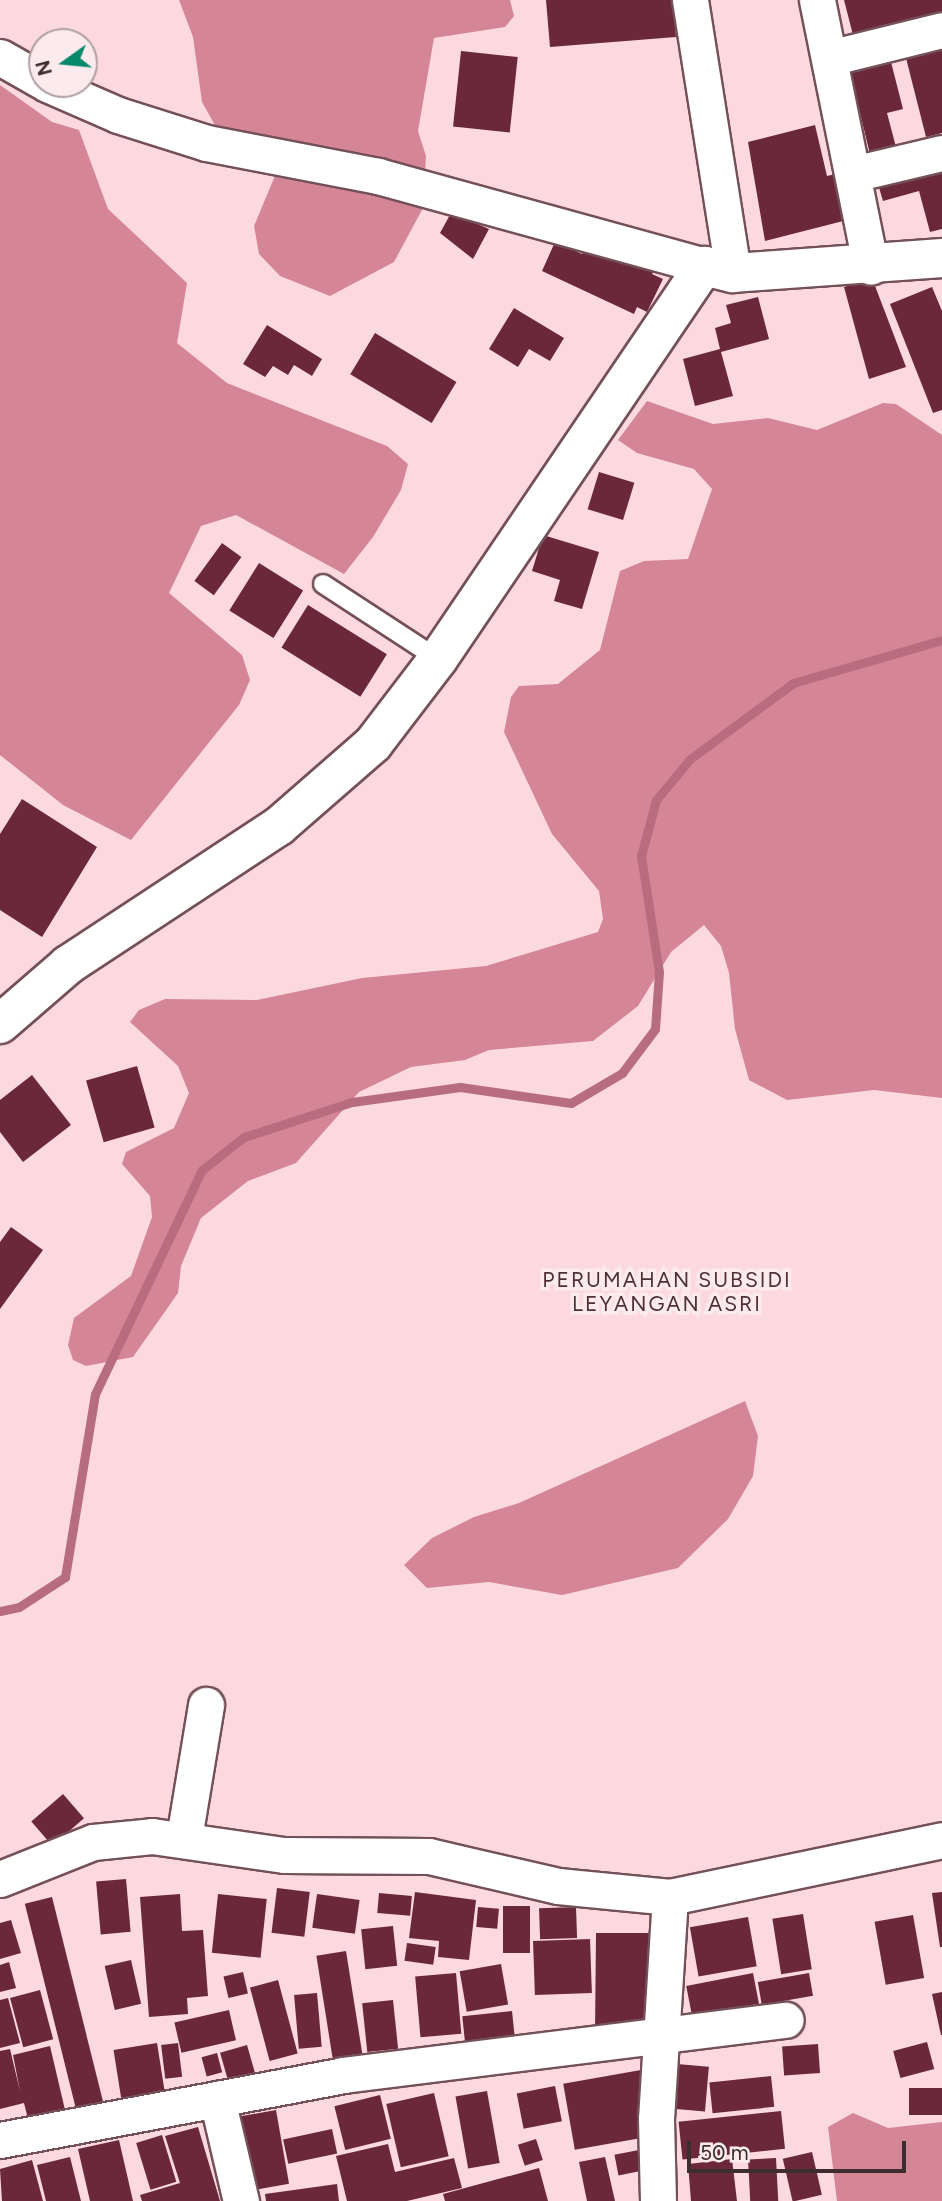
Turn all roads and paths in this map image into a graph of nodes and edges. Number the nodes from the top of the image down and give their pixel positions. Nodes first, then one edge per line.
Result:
1 (690, 0) edge
2 (817, 0) edge
3 (942, 30) edge
4 (0, 57) edge
5 (829, 58) junction
6 (28, 73) edge
7 (79, 98) edge
8 (942, 153) edge
9 (853, 174) junction
10 (942, 258) edge
11 (871, 267) junction
12 (719, 269) junction
13 (323, 584) dead end
14 (438, 659) junction
15 (0, 1024) edge
16 (206, 1705) dead end
17 (184, 1838) junction
18 (942, 1840) edge
19 (0, 1879) edge
20 (670, 1897) junction
21 (786, 2020) dead end
22 (663, 2034) junction
23 (217, 2099) junction
24 (0, 2140) edge
25 (241, 2201) edge
26 (658, 2201) edge

1 - 12 street
2 - 5 street
3 - 5 street
4 - 6 street
5 - 9 street
7 - 12 street
8 - 9 street
9 - 11 street
10 - 11 street
11 - 12 street
12 - 14 street
13 - 14 lane
14 - 15 street
16 - 17 street
17 - 19 street
17 - 20 street
18 - 20 street
20 - 22 street
21 - 22 street
22 - 23 street
22 - 26 street
23 - 24 street
23 - 25 street

